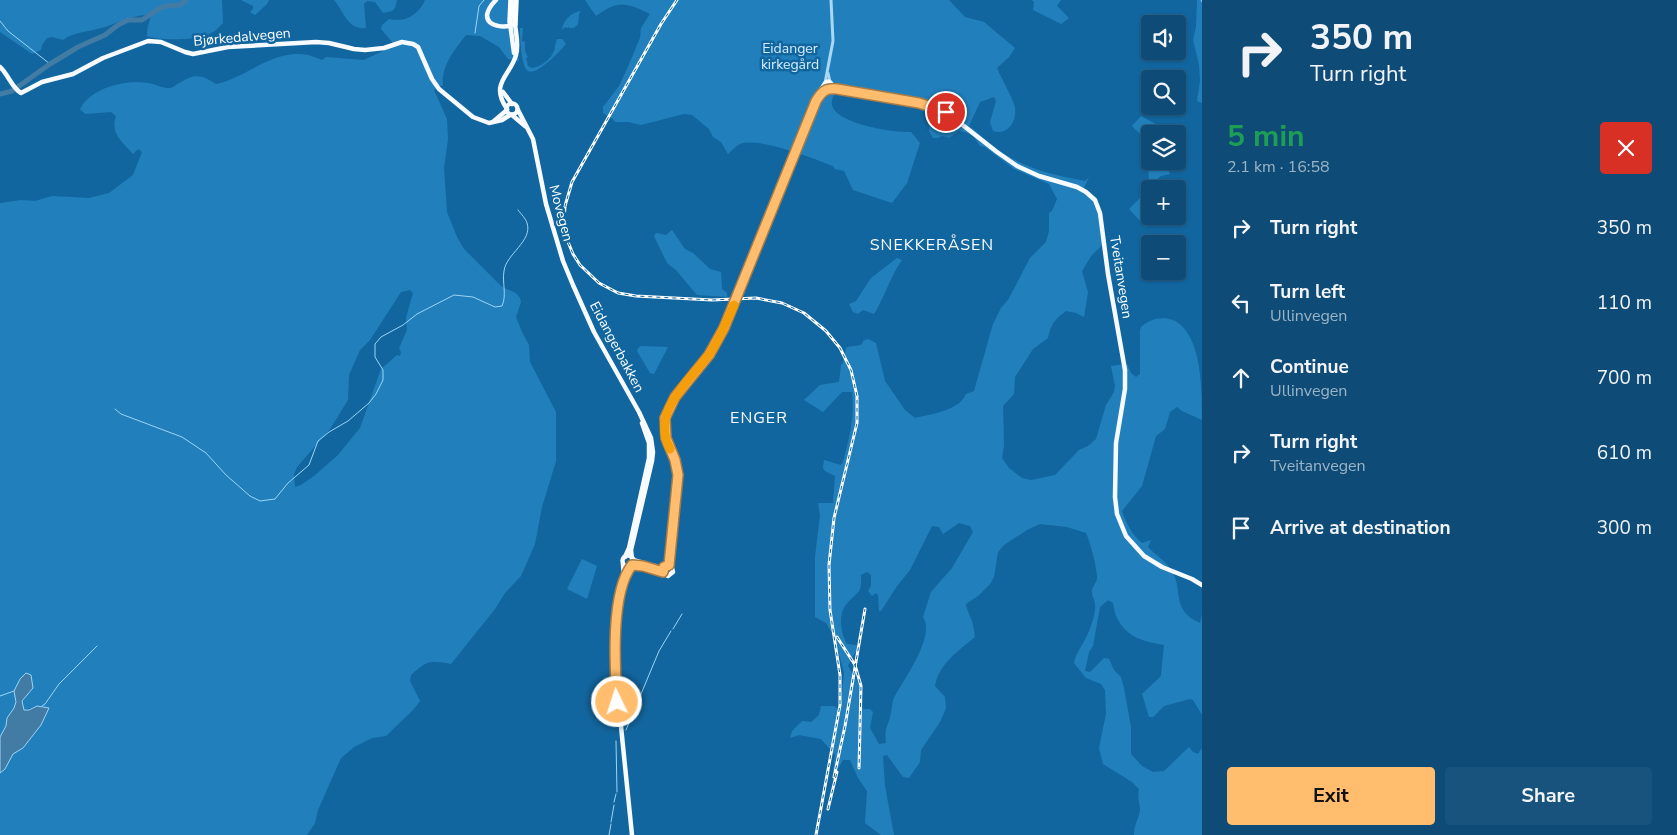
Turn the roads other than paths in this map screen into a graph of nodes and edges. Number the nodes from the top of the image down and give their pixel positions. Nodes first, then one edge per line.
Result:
1 (496, 0) edge
2 (514, 0) edge
3 (831, 0) edge
4 (512, 24) junction
5 (0, 67) edge
6 (828, 85) junction
7 (501, 88) junction
8 (512, 104) junction
9 (507, 109) junction
10 (518, 110) junction
11 (511, 115) junction
12 (493, 122) junction
13 (529, 131) junction
14 (579, 300) joint
15 (651, 454) junction
16 (625, 557) junction
17 (632, 562) junction
18 (623, 564) junction
19 (624, 579) junction
20 (1202, 585) edge
21 (632, 835) edge

1 - 4 main road
2 - 4 highway
2 - 4 highway
3 - 6 street
4 - 7 main road
5 - 12 main road, Bjørkedalvegen
6 - 17 main road, bridge
6 - 20 main road, Tveitanvegen
7 - 8 main road
7 - 9 main road
8 - 9 main road
8 - 10 main road
9 - 11 main road
9 - 12 main road
10 - 11 main road
10 - 13 main road, Movegen
11 - 12 main road
11 - 13 main road
13 - 14 main road, Movegen
14 - 15 main road, Eidangerbakken
15 - 16 main road
15 - 17 main road
16 - 17 main road
16 - 18 main road
17 - 18 main road
17 - 19 main road
18 - 19 main road
19 - 21 main road

